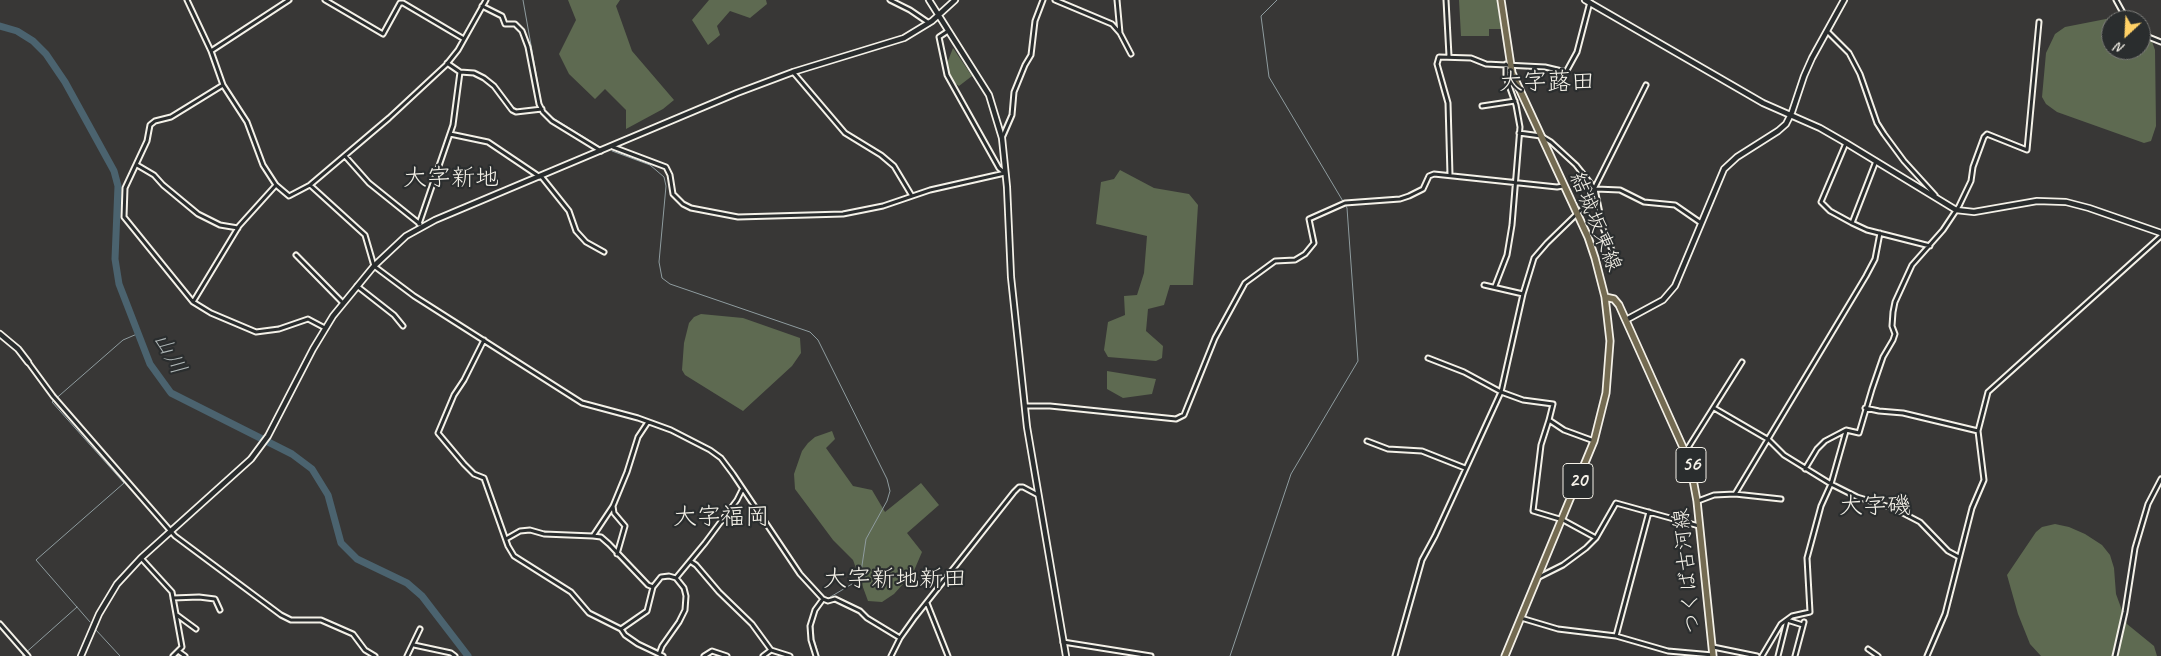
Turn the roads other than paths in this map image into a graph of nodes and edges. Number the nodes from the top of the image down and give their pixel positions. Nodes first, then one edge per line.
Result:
1 (187, 0) edge
2 (282, 0) edge
3 (289, 0) edge
4 (325, 0) edge
5 (486, 0) edge
6 (890, 0) edge
7 (929, 0) edge
8 (955, 0) edge
9 (1043, 0) edge
10 (1055, 0) edge
11 (1117, 0) edge
12 (1446, 0) edge
13 (1501, 0) edge
14 (1844, 0) edge
15 (1588, 1) edge
16 (285, 4) junction
17 (482, 6) junction
18 (938, 16) junction
19 (2039, 22) dead end
20 (929, 24) junction
21 (949, 31) junction
22 (1828, 31) junction
23 (1120, 33) junction
24 (464, 39) junction
25 (211, 51) junction
26 (1131, 54) dead end
27 (1449, 56) junction
28 (447, 64) junction
29 (1508, 64) junction
30 (460, 72) junction
31 (793, 72) junction
32 (223, 85) junction
33 (1646, 86) dead end
34 (1515, 101) junction
35 (1482, 106) dead end
36 (542, 109) junction
37 (1791, 116) junction
38 (1519, 133) junction
39 (450, 134) junction
40 (1541, 136) junction
41 (1002, 138) junction
42 (1846, 143) junction
43 (612, 147) junction
44 (602, 151) junction
45 (345, 156) junction
46 (1876, 161) junction
47 (137, 165) junction
48 (1005, 173) junction
49 (1450, 175) junction
50 (541, 176) junction
51 (1515, 183) junction
52 (276, 185) junction
53 (310, 185) junction
54 (1564, 186) junction
55 (1595, 190) junction
56 (912, 196) junction
57 (1941, 202) junction
58 (1956, 210) junction
59 (1578, 215) junction
60 (1701, 223) junction
61 (1852, 223) junction
62 (420, 225) junction
63 (238, 228) junction
64 (1880, 233) junction
65 (2161, 235) edge
66 (1930, 246) junction
67 (604, 252) dead end
68 (296, 255) dead end
69 (1616, 260) dead end
70 (374, 266) junction
71 (1484, 285) dead end
72 (357, 286) junction
73 (1495, 286) junction
74 (1524, 294) junction
75 (1605, 297) junction
76 (194, 302) junction
77 (343, 303) junction
78 (1626, 320) junction
79 (403, 326) dead end
80 (326, 328) junction
81 (0, 334) edge
82 (484, 340) junction
83 (1428, 358) dead end
84 (28, 362) joint
85 (1742, 362) dead end
86 (1501, 392) junction
87 (1025, 406) junction
88 (1714, 408) junction
89 (1865, 408) junction
90 (1549, 420) junction
91 (649, 422) junction
92 (1846, 430) junction
93 (1978, 431) junction
94 (1769, 440) junction
95 (1367, 441) dead end
96 (1594, 441) junction
97 (1686, 451) junction
98 (1465, 468) junction
99 (1805, 469) junction
100 (2161, 478) edge
101 (1831, 484) junction
102 (742, 490) junction
103 (1735, 494) junction
104 (1038, 495) junction
105 (1781, 499) dead end
106 (1697, 502) junction
107 (613, 506) junction
108 (1649, 512) junction
109 (1563, 520) junction
110 (1700, 527) junction
111 (171, 532) junction
112 (593, 536) junction
113 (1596, 538) junction
114 (506, 539) junction
115 (617, 554) junction
116 (1959, 557) junction
117 (141, 558) junction
118 (690, 561) junction
119 (1538, 577) junction
120 (676, 578) junction
121 (653, 587) junction
122 (173, 598) junction
123 (823, 599) junction
124 (927, 603) junction
125 (220, 610) dead end
126 (177, 615) junction
127 (1520, 618) junction
128 (1787, 620) junction
129 (0, 624) edge
130 (420, 628) dead end
131 (196, 629) dead end
132 (621, 629) junction
133 (1616, 636) junction
134 (900, 638) junction
135 (1063, 642) junction
136 (414, 645) junction
137 (1712, 647) junction
138 (1868, 649) dead end
139 (771, 650) junction
140 (178, 651) junction
141 (661, 655) edge
142 (1713, 655) edge
143 (28, 656) edge
144 (81, 656) edge
145 (173, 656) edge
146 (185, 656) edge
147 (375, 656) edge
148 (407, 656) edge
149 (455, 656) edge
150 (704, 656) edge
151 (726, 656) edge
152 (763, 656) edge
153 (790, 656) edge
154 (816, 656) edge
155 (891, 656) edge
156 (948, 656) edge
157 (1066, 656) edge
158 (1151, 656) edge
159 (1395, 656) edge
160 (1504, 656) edge
161 (1757, 656) edge
162 (1762, 656) edge
163 (1778, 656) edge
164 (1795, 656) edge
165 (1878, 656) edge
166 (1927, 656) edge
167 (2115, 656) edge

1 - 25 street
2 - 16 street
3 - 16 street
4 - 24 street
5 - 17 street
6 - 20 street
7 - 18 street
8 - 18 street
9 - 41 street
10 - 23 street
11 - 23 street
12 - 27 street
13 - 29 main road, 結城坂東線 / 20
14 - 22 street
15 - 29 street
15 - 37 street
16 - 25 street
17 - 24 street
17 - 36 street
18 - 20 street
18 - 21 street
19 - 58 street
20 - 31 street
21 - 41 street
21 - 48 street
22 - 37 street
22 - 57 street
23 - 26 street
24 - 28 street
25 - 32 street
27 - 29 street
27 - 49 street
28 - 30 street
28 - 45 street
29 - 34 street
29 - 40 main road, 結城坂東線 / 20
30 - 36 street
30 - 39 street
31 - 43 street
31 - 56 street
32 - 47 street
32 - 52 street
33 - 55 street
34 - 35 street
34 - 38 street
36 - 44 street
37 - 42 street
37 - 60 street
38 - 40 street
38 - 51 street
39 - 50 street
39 - 62 street
40 - 54 main road, 結城坂東線 / 20
40 - 55 street
41 - 48 street
42 - 46 street
42 - 61 street
43 - 44 street
43 - 56 street
44 - 50 street
45 - 53 street
45 - 62 street
46 - 57 street
46 - 61 street
47 - 63 street
47 - 76 street
48 - 56 street
48 - 87 street
49 - 51 street
49 - 87 street
50 - 62 street
50 - 67 street
51 - 54 street
51 - 73 street
52 - 53 street
52 - 63 street
53 - 70 street
54 - 59 main road, 結城坂東線 / 20
55 - 59 street
55 - 60 street
55 - 69 street
57 - 58 street
58 - 65 street
58 - 66 street
59 - 74 street
59 - 75 main road, 結城坂東線 / 20
60 - 78 street
61 - 64 street
62 - 70 street
63 - 76 street
64 - 66 street
64 - 94 street
65 - 93 street
66 - 89 street
68 - 77 street
70 - 72 street
70 - 82 street
71 - 73 street
72 - 77 street
72 - 79 street
73 - 74 street
74 - 86 street
75 - 78 main road, つくば古河線 / 56
75 - 96 main road, 結城坂東線 / 20
76 - 80 street
77 - 80 street
78 - 97 main road, つくば古河線 / 56
80 - 111 street
81 - 84 street
82 - 91 street
82 - 114 street
83 - 86 street
84 - 111 street
85 - 88 street
86 - 90 street
86 - 98 street
87 - 104 street
88 - 94 street
88 - 97 street
89 - 92 street
89 - 93 street
90 - 96 street
90 - 109 street
91 - 102 street
91 - 107 street
92 - 99 street
92 - 101 street
93 - 116 street
94 - 99 street
94 - 103 street
95 - 98 street
96 - 109 main road, 結城坂東線 / 20
97 - 106 main road, つくば古河線 / 56
98 - 159 street
99 - 101 street
100 - 167 street
101 - 116 street
101 - 128 street
102 - 118 street
102 - 123 street
103 - 105 street
103 - 106 street
104 - 124 street
104 - 135 street
106 - 110 main road, つくば古河線 / 56
107 - 112 street
107 - 115 street
108 - 110 street
108 - 113 street
108 - 133 street
109 - 113 street
109 - 119 main road, 結城坂東線 / 20
110 - 137 main road, つくば古河線 / 56
111 - 117 street
111 - 147 street
112 - 114 street
112 - 115 street
113 - 119 street
114 - 132 street
115 - 121 street
116 - 166 street
117 - 122 street
117 - 144 street
118 - 120 street
118 - 139 street
119 - 127 main road, 結城坂東線 / 20
120 - 121 street
120 - 141 street
121 - 132 street
122 - 125 street
122 - 126 street
123 - 134 street
123 - 154 street
124 - 134 street
124 - 156 street
126 - 131 street
126 - 140 street
127 - 133 street
127 - 160 main road, 結城坂東線 / 20
128 - 162 street
128 - 163 street
128 - 164 street
129 - 143 street
130 - 136 street
132 - 141 street
133 - 142 street
134 - 155 street
135 - 157 street
135 - 158 street
136 - 148 street
136 - 149 street
137 - 142 main road, つくば古河線 / 56
137 - 161 street
138 - 165 street
139 - 152 street
139 - 153 street
140 - 145 street
140 - 146 street
150 - 151 street

